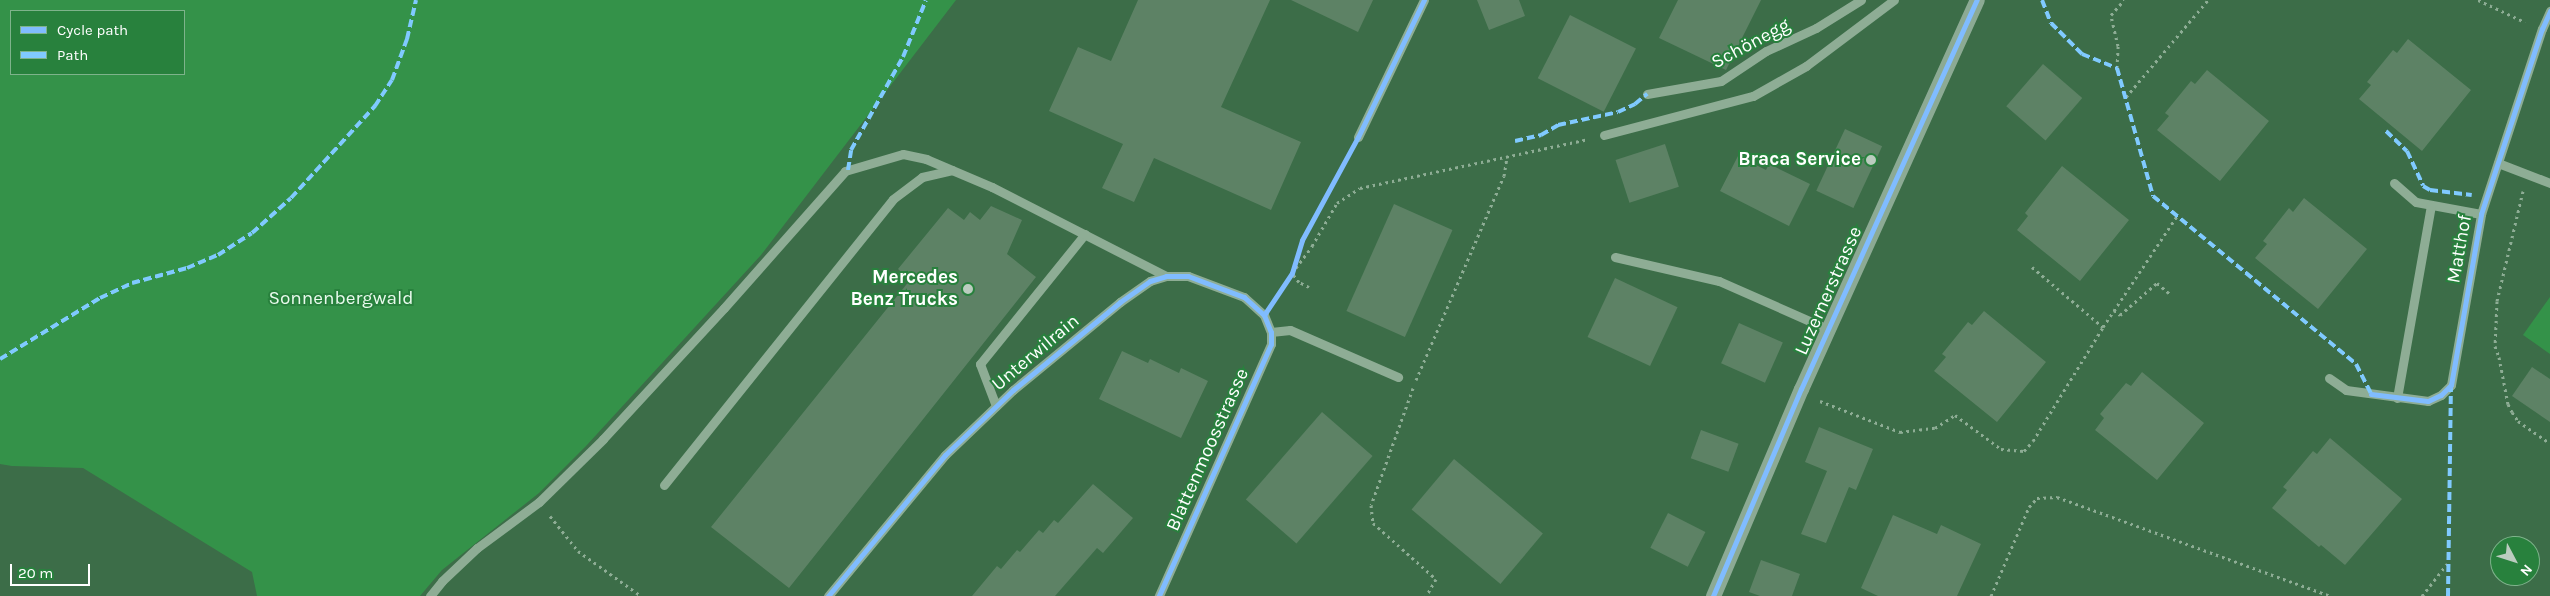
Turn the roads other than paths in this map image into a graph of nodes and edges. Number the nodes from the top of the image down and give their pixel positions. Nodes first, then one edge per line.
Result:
1 (1424, 0) edge
2 (1861, 0) edge
3 (1894, 0) edge
4 (1977, 0) edge
5 (2550, 11) edge
6 (1647, 94) dead end
7 (1604, 135) road end
8 (1358, 137) dead end
9 (2498, 163) junction
10 (953, 170) junction
11 (2394, 183) dead end
12 (2550, 183) edge
13 (2431, 205) junction
14 (2481, 214) junction
15 (1085, 234) junction
16 (1615, 257) dead end
17 (1166, 276) junction
18 (1828, 329) junction
19 (1271, 332) junction
20 (1398, 377) dead end
21 (2329, 378) dead end
22 (2397, 398) junction
23 (996, 406) junction
24 (664, 486) dead end
25 (430, 596) edge
26 (828, 596) edge
27 (1160, 596) edge
28 (1713, 596) edge

1 - 8 street
2 - 6 street, Schönegg
3 - 7 street
4 - 18 main road, Luzernerstrasse
5 - 9 street, Matthof
9 - 12 street
9 - 14 street, Matthof
10 - 15 street
10 - 24 street
10 - 25 street
11 - 13 street
13 - 14 street
13 - 22 street
14 - 22 street, Matthof
15 - 17 street
15 - 23 street
16 - 18 street
17 - 19 street, Unterwilrain
17 - 23 street, Unterwilrain
18 - 28 main road, Luzernerstrasse
19 - 20 street
19 - 27 street, Blattenmoosstrasse
21 - 22 street, Matthof
23 - 26 street, Unterwilrain

